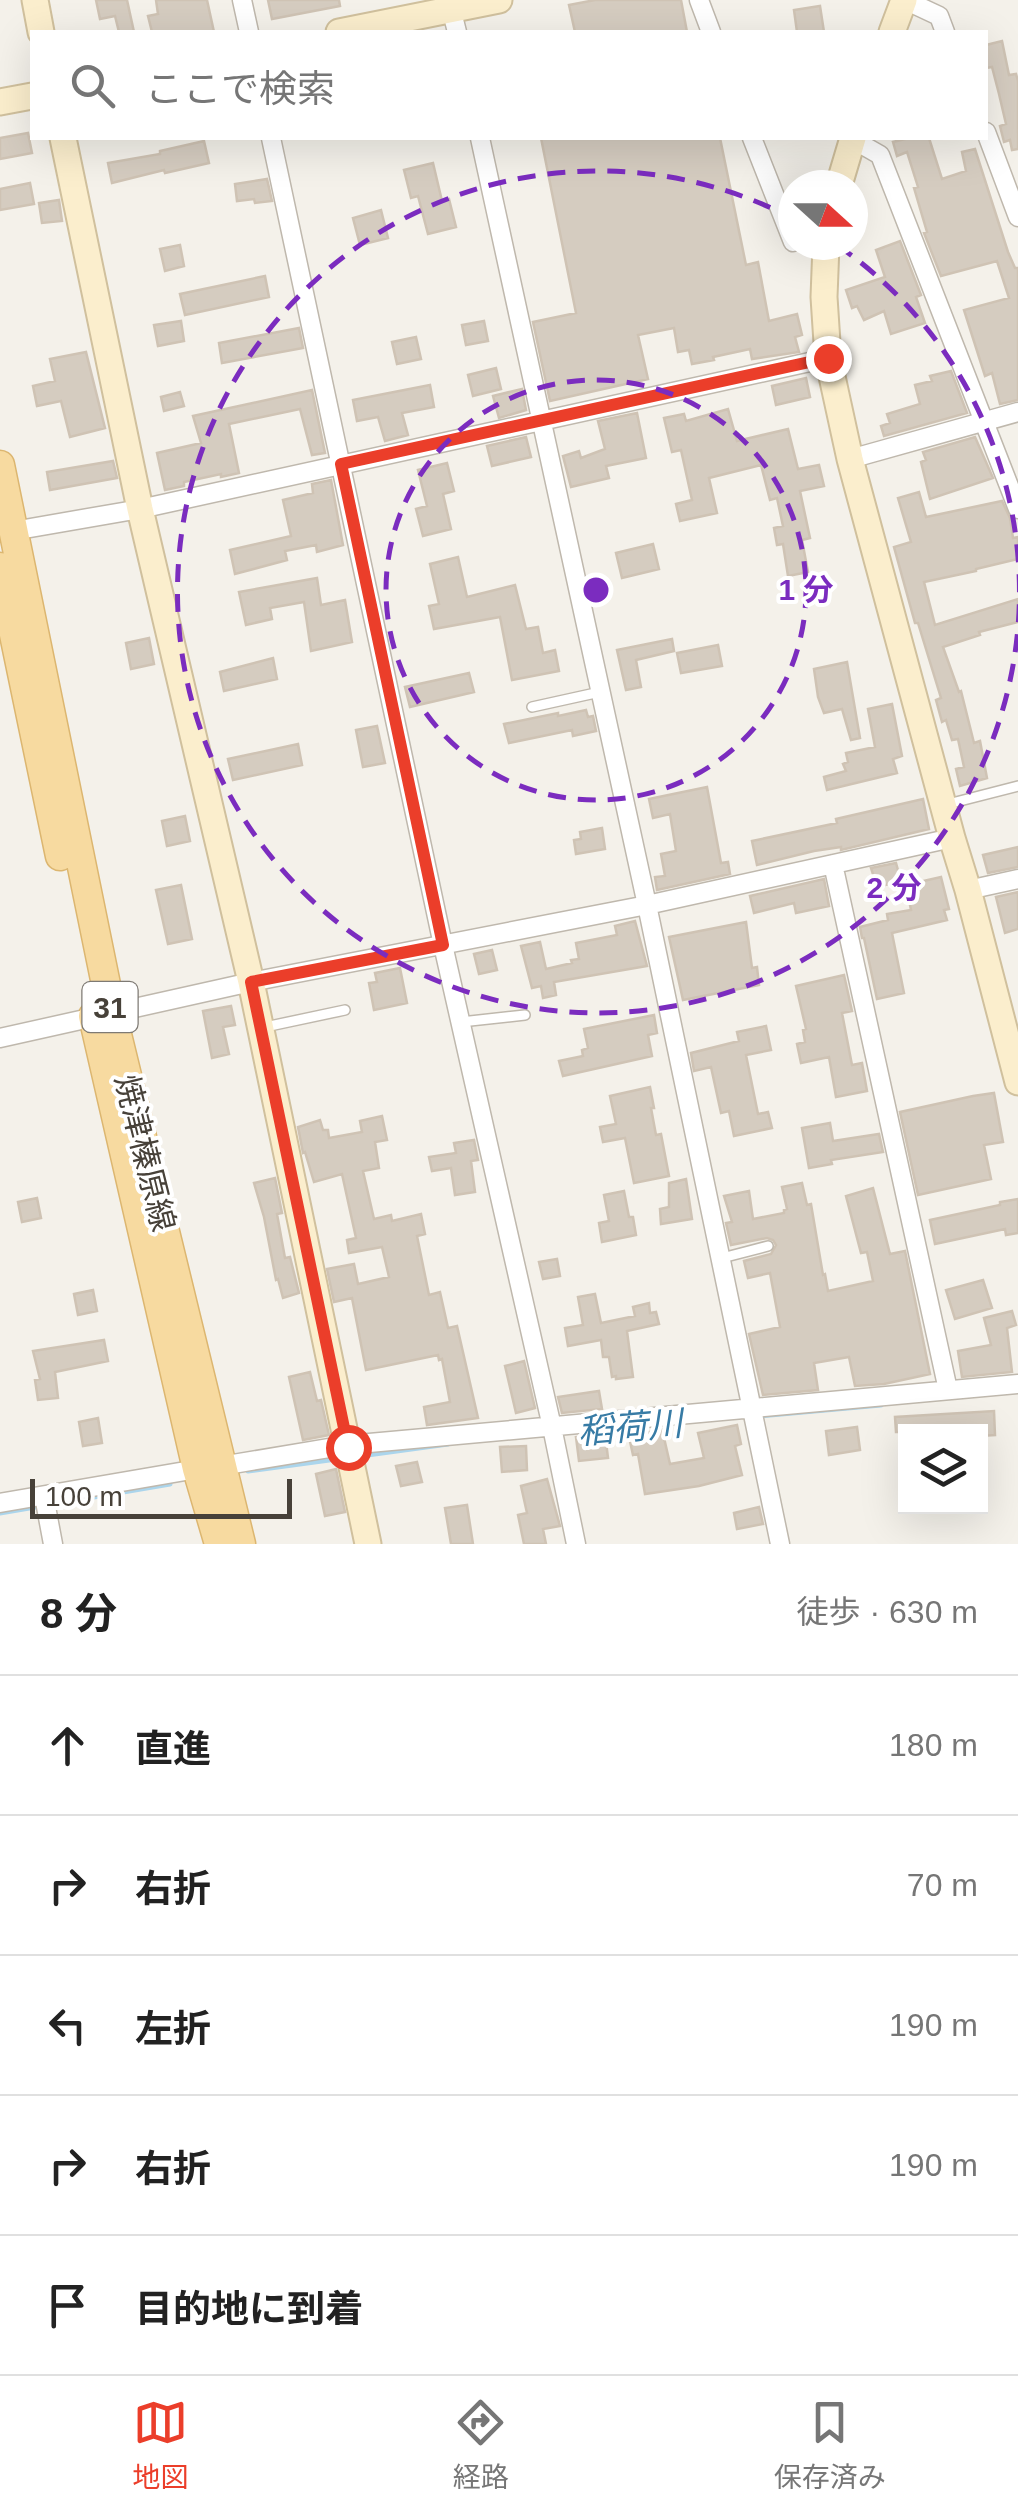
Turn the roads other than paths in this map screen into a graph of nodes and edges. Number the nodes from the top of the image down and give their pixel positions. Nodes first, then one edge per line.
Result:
1 (34, 0) edge
2 (242, 0) edge
3 (498, 0) edge
4 (699, 0) edge
5 (905, 0) edge
6 (453, 14) edge
7 (41, 30) edge
8 (249, 30) edge
9 (352, 30) edge
10 (711, 30) edge
11 (893, 30) edge
12 (944, 30) edge
13 (30, 96) edge
14 (0, 102) edge
15 (988, 137) edge
16 (63, 140) edge
17 (271, 140) edge
18 (480, 140) edge
19 (753, 140) edge
20 (852, 140) edge
21 (856, 140) edge
22 (843, 170) edge
23 (778, 200) edge
24 (1018, 217) edge
25 (825, 260) edge
26 (828, 358) junction
27 (1018, 412) edge
28 (541, 419) junction
29 (983, 423) junction
30 (850, 459) junction
31 (341, 464) junction
32 (0, 465) edge
33 (140, 509) junction
34 (1018, 509) edge
35 (13, 532) junction
36 (0, 567) edge
37 (600, 692) junction
38 (532, 708) dead end
39 (1018, 786) edge
40 (943, 806) junction
41 (952, 838) junction
42 (833, 864) junction
43 (1018, 879) edge
44 (968, 890) junction
45 (646, 904) junction
46 (443, 945) junction
47 (251, 982) junction
48 (345, 1010) dead end
49 (525, 1015) dead end
50 (102, 1016) junction
51 (461, 1022) junction
52 (260, 1028) junction
53 (0, 1038) edge
54 (1018, 1082) edge
55 (768, 1246) dead end
56 (722, 1258) junction
57 (1018, 1384) edge
58 (948, 1390) junction
59 (753, 1408) junction
60 (553, 1433) junction
61 (349, 1453) junction
62 (209, 1467) junction
63 (44, 1497) junction
64 (0, 1503) edge
65 (53, 1544) edge
66 (219, 1544) edge
67 (241, 1544) edge
68 (368, 1544) edge
69 (576, 1544) edge
70 (780, 1544) edge

1 - 7 street
2 - 8 street
3 - 6 street
4 - 10 street
5 - 11 street
5 - 12 street
6 - 9 street
13 - 14 street
15 - 24 street
16 - 33 street
17 - 31 street
18 - 28 street
19 - 23 street
20 - 22 street
21 - 29 street
25 - 26 street
26 - 28 street
26 - 30 street
27 - 29 street
28 - 31 street
28 - 37 street
29 - 30 street
29 - 34 street
30 - 40 street
31 - 33 street
31 - 46 street
32 - 35 main road, 焼津榛原線 / 31
33 - 35 street
33 - 47 street
35 - 50 main road, 焼津榛原線 / 31
36 - 50 main road, 焼津榛原線 / 31
37 - 38 lane
37 - 45 street
39 - 40 lane
40 - 41 street
41 - 42 street
41 - 44 street
42 - 45 street
42 - 58 street
43 - 44 street
44 - 54 street
45 - 46 street
45 - 56 street
46 - 47 street
46 - 51 street
47 - 50 street
47 - 52 street
48 - 52 lane
49 - 51 lane
50 - 53 street
50 - 62 main road, 焼津榛原線 / 31
51 - 60 street
52 - 61 street
55 - 56 lane
56 - 59 street
57 - 58 street
58 - 59 street
59 - 60 street
59 - 70 street
60 - 61 street
60 - 69 street
61 - 62 street
61 - 68 street
62 - 63 street
62 - 66 main road, 焼津榛原線 / 31
62 - 67 main road, 焼津榛原線 / 31
63 - 64 street
63 - 65 street

